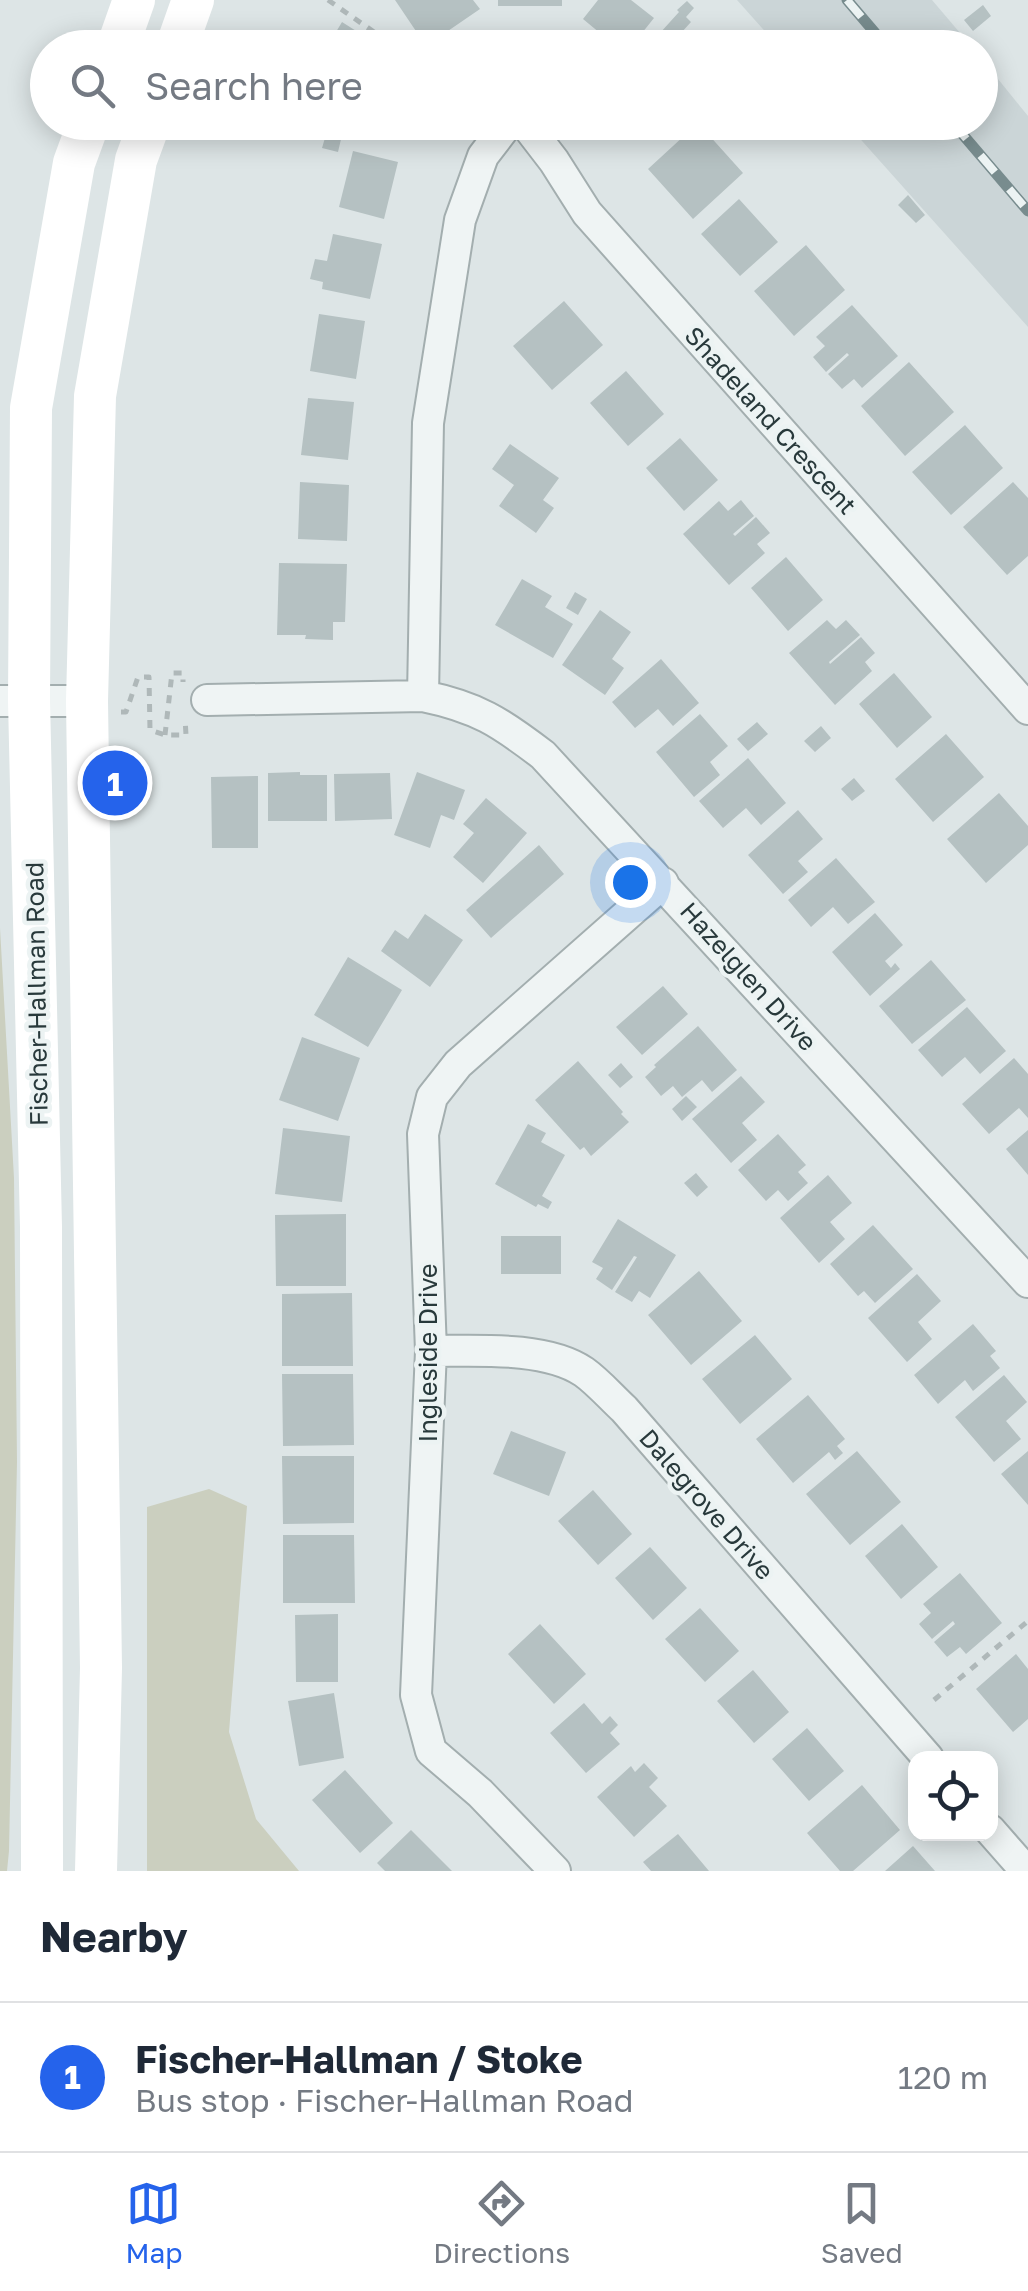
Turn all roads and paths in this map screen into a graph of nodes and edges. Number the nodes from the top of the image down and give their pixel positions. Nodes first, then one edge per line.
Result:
1 (134, 0) edge
2 (193, 0) edge
3 (328, 0) edge
4 (123, 30) edge
5 (182, 30) edge
6 (370, 30) edge
7 (83, 140) edge
8 (143, 140) edge
9 (495, 140) edge
10 (538, 140) edge
11 (423, 696) junction
12 (207, 700) dead end
13 (14, 701) edge
14 (103, 706) junction
15 (1028, 709) edge
16 (186, 735) dead end
17 (663, 883) junction
18 (1028, 1282) edge
19 (432, 1351) junction
20 (1028, 1621) edge
21 (934, 1700) dead end
22 (922, 1751) edge
23 (998, 1839) edge
24 (42, 1871) edge
25 (96, 1871) edge
26 (555, 1871) edge
27 (1026, 1871) edge

1 - 4 main road
2 - 5 main road
3 - 6 path
7 - 13 main road, Fischer-Hallman Road
8 - 14 main road
9 - 11 street
10 - 15 street, Shadeland Crescent
11 - 12 street, Hazelglen Drive
11 - 17 street, Hazelglen Drive
13 - 14 street
13 - 24 main road, Fischer-Hallman Road
14 - 16 path
14 - 25 main road
17 - 18 street, Hazelglen Drive
17 - 19 street, Ingleside Drive
19 - 22 street, Dalegrove Drive
19 - 26 street, Ingleside Drive
20 - 21 path
23 - 27 street

